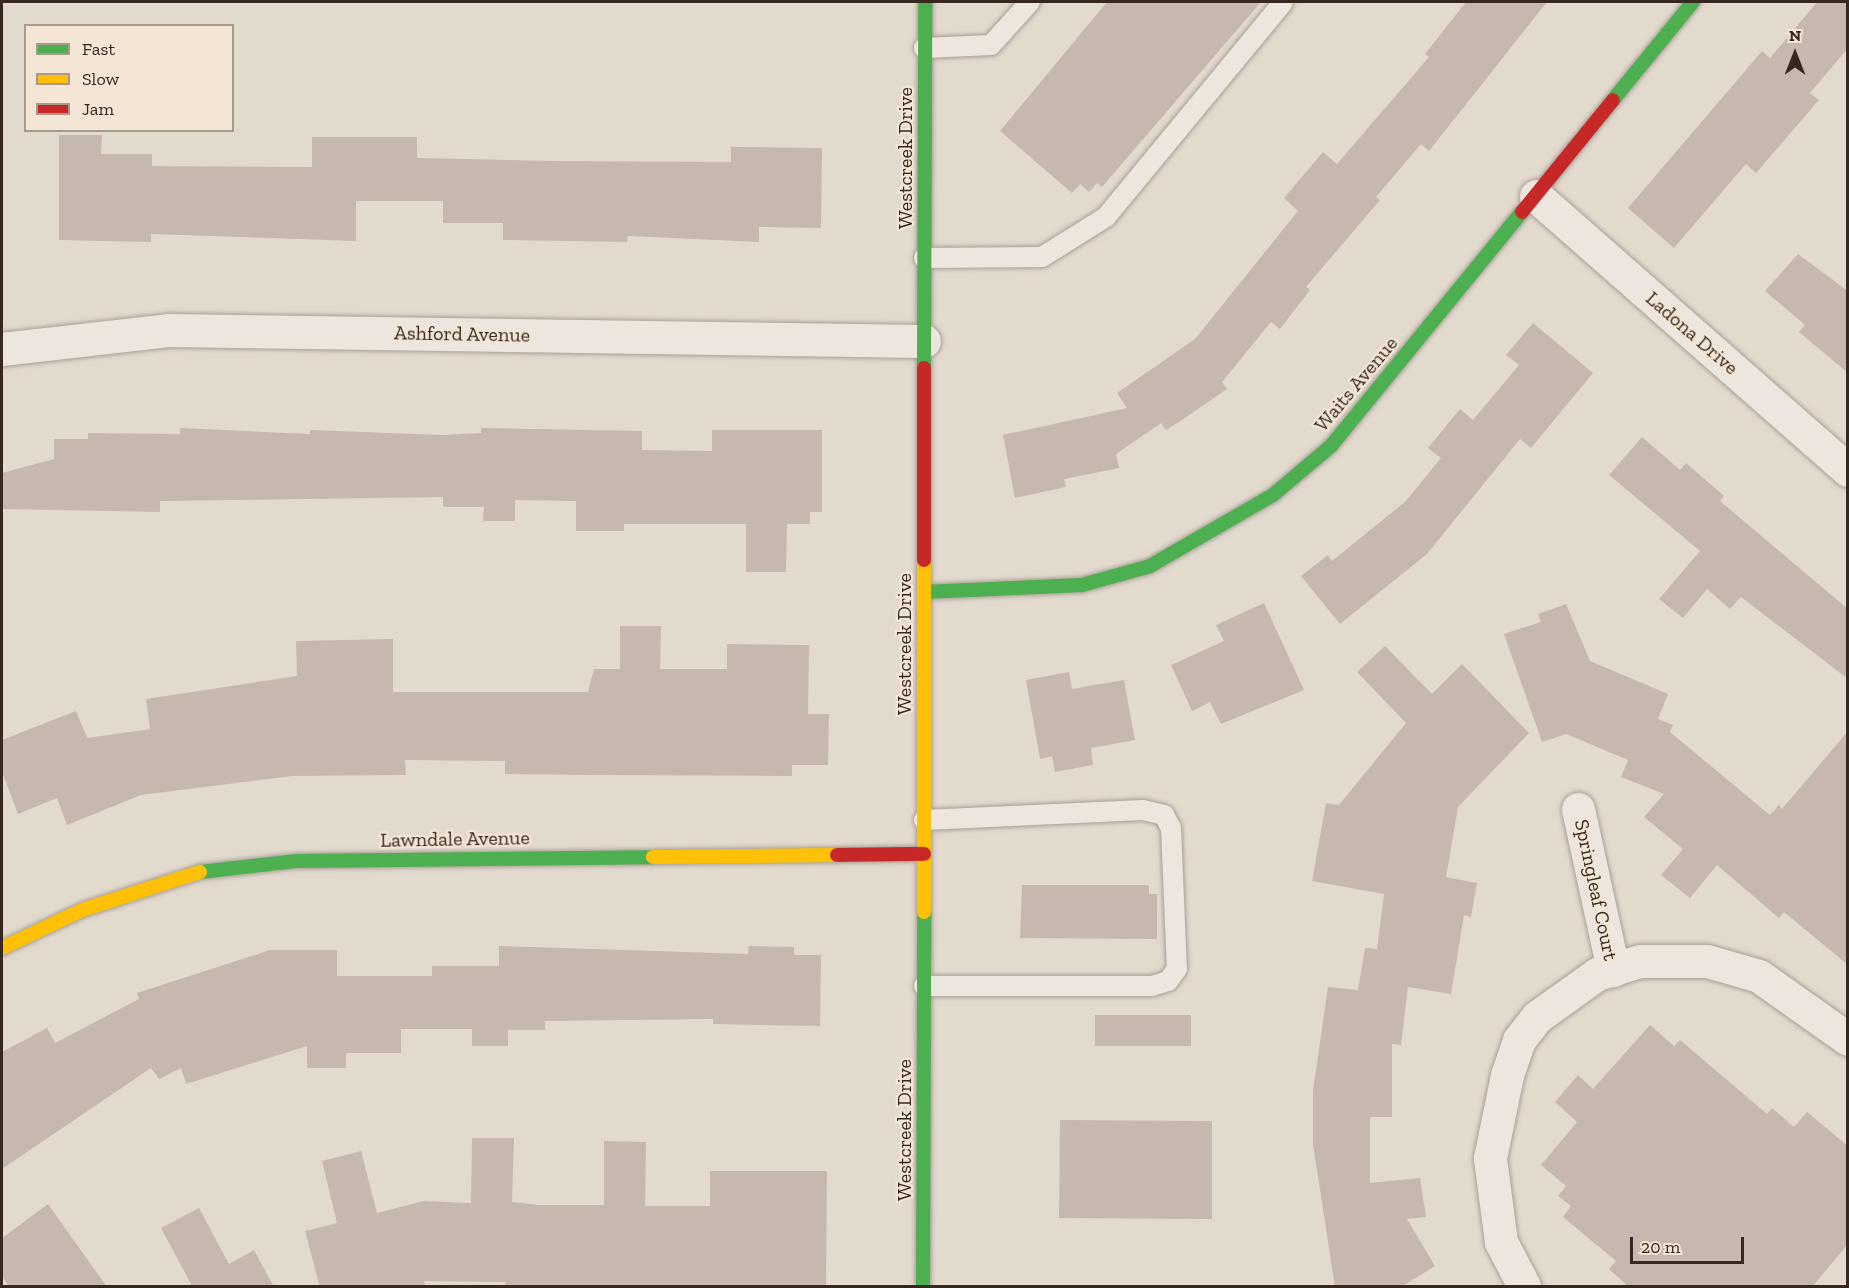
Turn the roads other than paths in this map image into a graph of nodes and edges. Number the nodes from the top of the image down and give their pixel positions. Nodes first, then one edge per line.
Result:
1 (924, 2) edge
2 (1030, 2) edge
3 (1283, 2) edge
4 (1693, 2) edge
5 (924, 48) junction
6 (1536, 196) junction
7 (924, 258) junction
8 (924, 341) junction
9 (2, 349) edge
10 (1848, 470) edge
11 (924, 592) junction
12 (1578, 809) dead end
13 (924, 820) junction
14 (924, 854) junction
15 (2, 948) edge
16 (1613, 970) junction
17 (924, 986) junction
18 (1848, 1039) edge
19 (923, 1287) edge
20 (1524, 1287) edge

1 - 5 street, Westcreek Drive
2 - 5 lane
3 - 7 lane
4 - 6 street, Waits Avenue
5 - 7 street, Westcreek Drive
6 - 10 street, Ladona Drive
6 - 11 street, Waits Avenue
7 - 8 street, Westcreek Drive
8 - 9 street, Ashford Avenue
8 - 11 street, Westcreek Drive
11 - 13 street, Westcreek Drive
12 - 16 street, Springleaf Court
13 - 14 street, Westcreek Drive
13 - 17 lane
14 - 15 street, Lawndale Avenue
14 - 17 street, Westcreek Drive
16 - 18 street
16 - 20 street
17 - 19 street, Westcreek Drive

